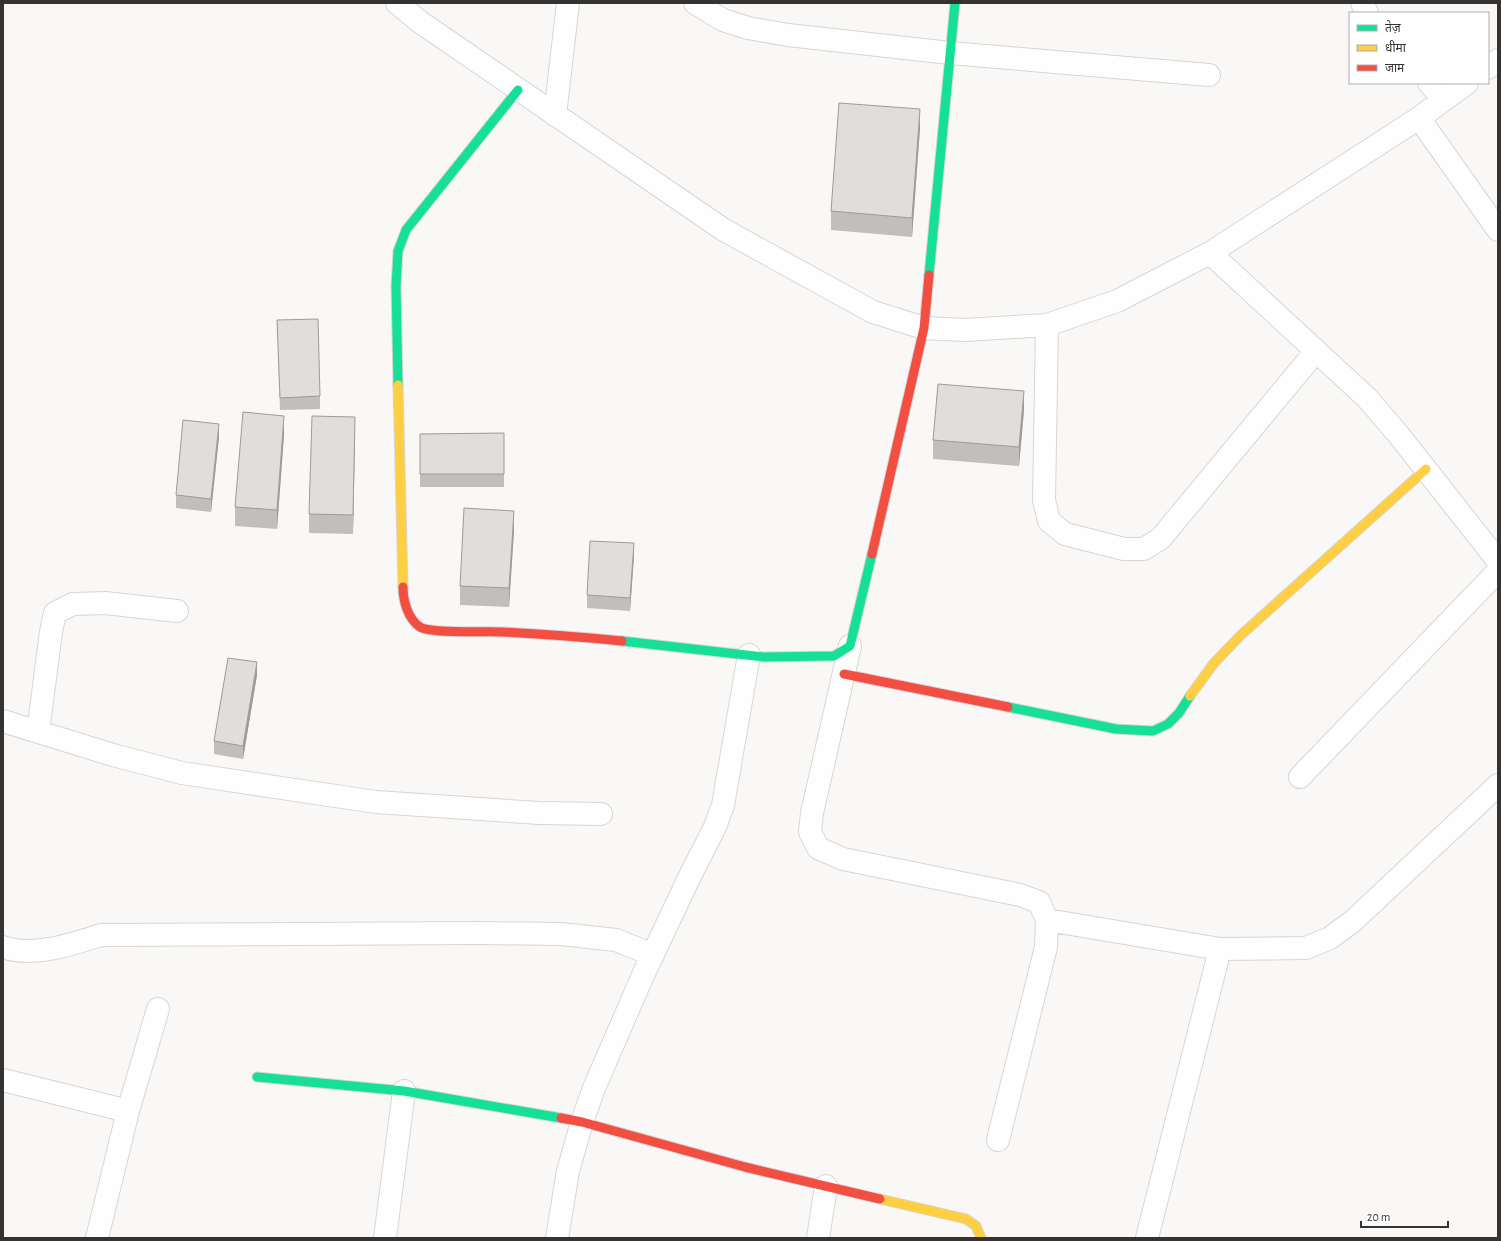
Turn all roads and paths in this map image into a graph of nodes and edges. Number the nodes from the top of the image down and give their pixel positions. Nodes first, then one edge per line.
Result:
1 (397, 3) edge
2 (568, 3) edge
3 (696, 3) edge
4 (955, 3) edge
5 (1362, 3) edge
6 (1366, 12) edge
7 (950, 53) junction
8 (1498, 60) edge
9 (1489, 67) edge
10 (1209, 75) dead end
11 (1429, 84) edge
12 (1466, 84) edge
13 (518, 90) junction
14 (1444, 100) junction
15 (555, 115) junction
16 (1419, 118) junction
17 (1498, 230) edge
18 (1210, 253) junction
19 (1047, 325) junction
20 (924, 328) junction
21 (1316, 351) junction
22 (1426, 469) junction
23 (1498, 561) edge
24 (1498, 571) edge
25 (177, 611) dead end
26 (850, 646) junction
27 (749, 655) junction
28 (844, 674) junction
29 (3, 721) edge
30 (38, 732) junction
31 (1300, 777) dead end
32 (1498, 784) edge
33 (601, 814) dead end
34 (1047, 920) junction
35 (3, 947) edge
36 (1220, 949) junction
37 (653, 955) junction
38 (158, 1009) dead end
39 (257, 1077) dead end
40 (3, 1080) edge
41 (404, 1091) junction
42 (128, 1111) junction
43 (582, 1122) junction
44 (998, 1140) dead end
45 (826, 1186) junction
46 (97, 1238) edge
47 (385, 1238) edge
48 (557, 1238) edge
49 (818, 1238) edge
50 (981, 1238) edge
51 (1147, 1238) edge

1 - 13 street
2 - 15 street
3 - 7 street
4 - 7 street
5 - 6 street
7 - 10 street
7 - 20 street
8 - 9 street
11 - 14 street
12 - 14 street
13 - 15 street
13 - 27 street
14 - 16 street
15 - 20 street
16 - 17 street
16 - 18 street
18 - 19 street
18 - 21 street
19 - 20 street
19 - 21 street
20 - 26 street
21 - 22 street
22 - 23 street
22 - 28 street
24 - 31 street
25 - 30 street
26 - 27 street
26 - 28 street
27 - 37 street
28 - 34 street
29 - 30 street
30 - 33 street
32 - 36 street
34 - 36 street
34 - 44 street
35 - 37 street
36 - 51 street
37 - 43 street
38 - 42 street
39 - 41 street
40 - 42 street
41 - 43 street
41 - 47 street
42 - 46 street
43 - 45 street
43 - 48 street
45 - 49 street
45 - 50 street

